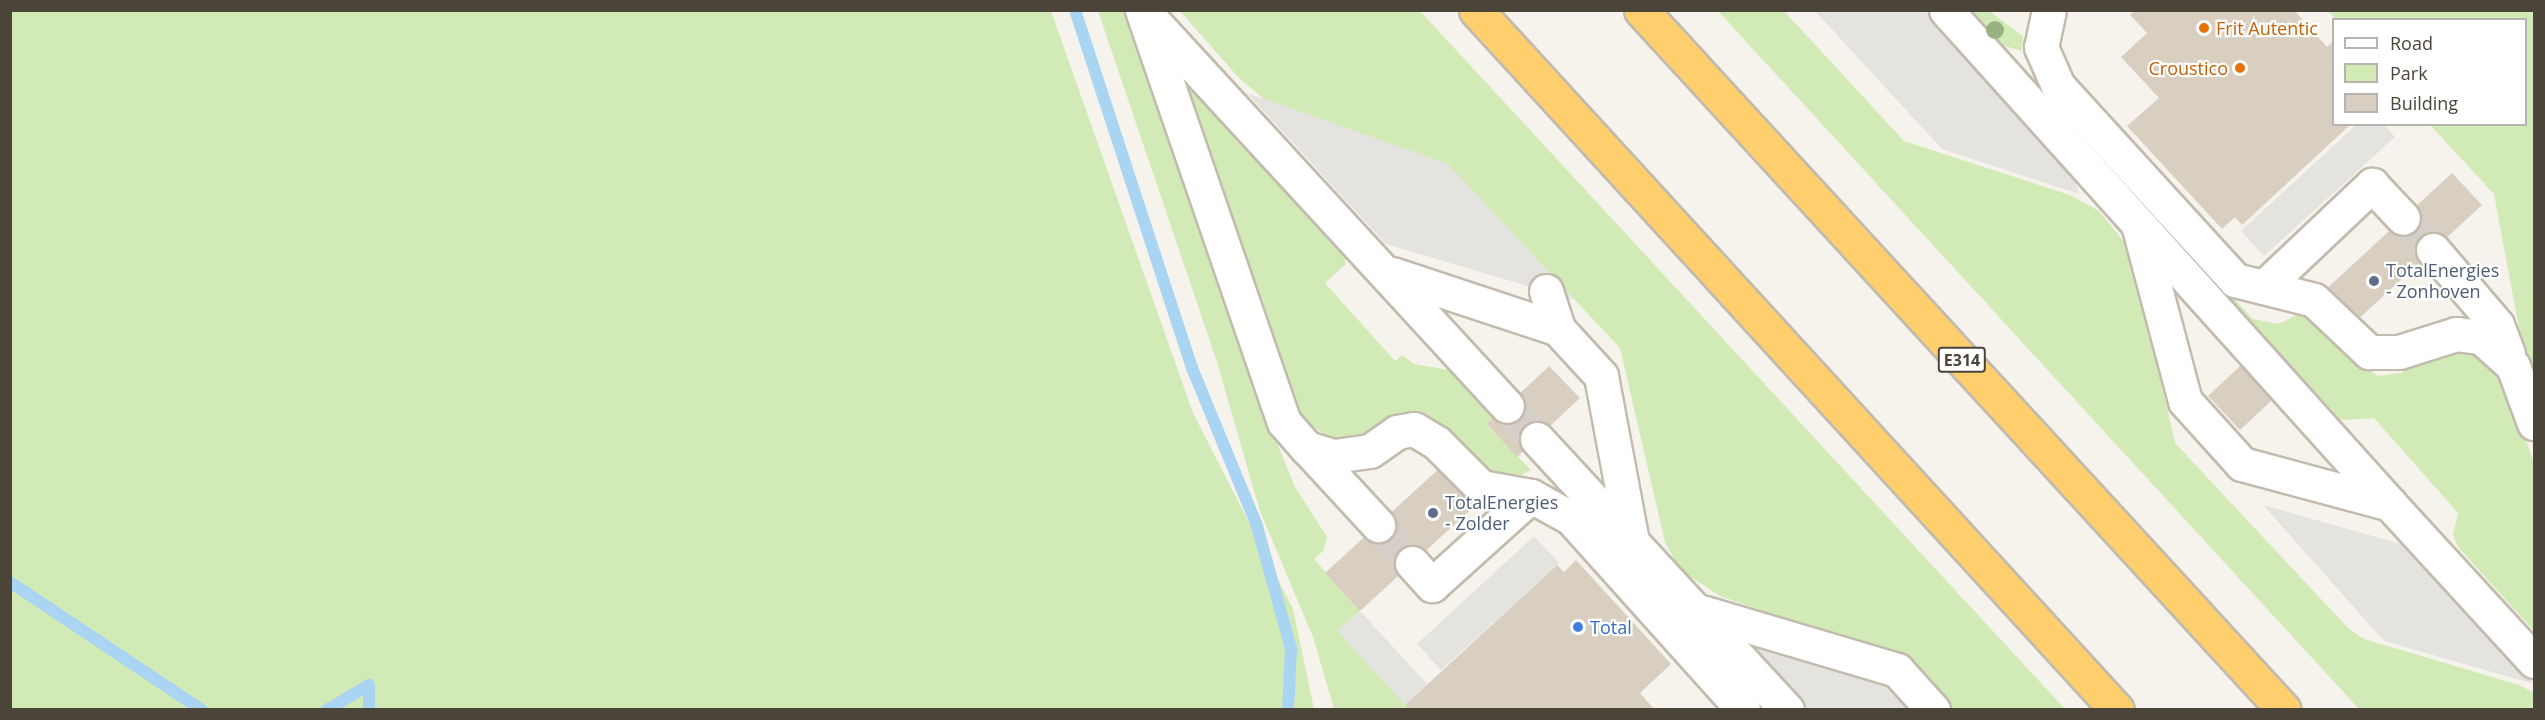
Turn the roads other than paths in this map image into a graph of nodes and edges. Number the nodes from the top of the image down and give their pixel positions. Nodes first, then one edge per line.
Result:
1 (1142, 10) edge
2 (1476, 10) edge
3 (1641, 10) edge
4 (1946, 10) edge
5 (2049, 10) edge
6 (1243, 119) junction
7 (1278, 128) dead end
8 (2403, 218) tunnel mouth
9 (2137, 222) junction
10 (2433, 250) tunnel mouth
11 (1382, 270) junction
12 (2264, 287) junction
13 (1546, 291) dead end
14 (1558, 329) junction
15 (2514, 366) junction
16 (1507, 406) tunnel mouth
17 (2535, 423) edge
18 (1537, 439) tunnel mouth
19 (1307, 448) junction
20 (1531, 496) junction
21 (2390, 504) junction
22 (1378, 525) tunnel mouth
23 (1632, 541) junction
24 (1412, 563) tunnel mouth
25 (1696, 611) junction
26 (2535, 661) edge
27 (1743, 710) edge
28 (1787, 710) edge
29 (1933, 710) edge
30 (2117, 710) edge
31 (2284, 710) edge

1 - 6 lane
1 - 19 lane
2 - 30 highway
3 - 31 highway, E314
4 - 9 lane
5 - 12 lane
6 - 7 lane
6 - 11 lane
8 - 12 lane
9 - 21 lane
9 - 21 lane
10 - 15 lane
11 - 14 lane
11 - 16 lane
12 - 15 lane
13 - 14 lane
14 - 23 lane
15 - 17 lane
18 - 23 lane
19 - 20 lane
19 - 22 lane
20 - 24 lane
20 - 27 lane
21 - 26 lane
23 - 25 lane
25 - 28 lane
25 - 29 lane

